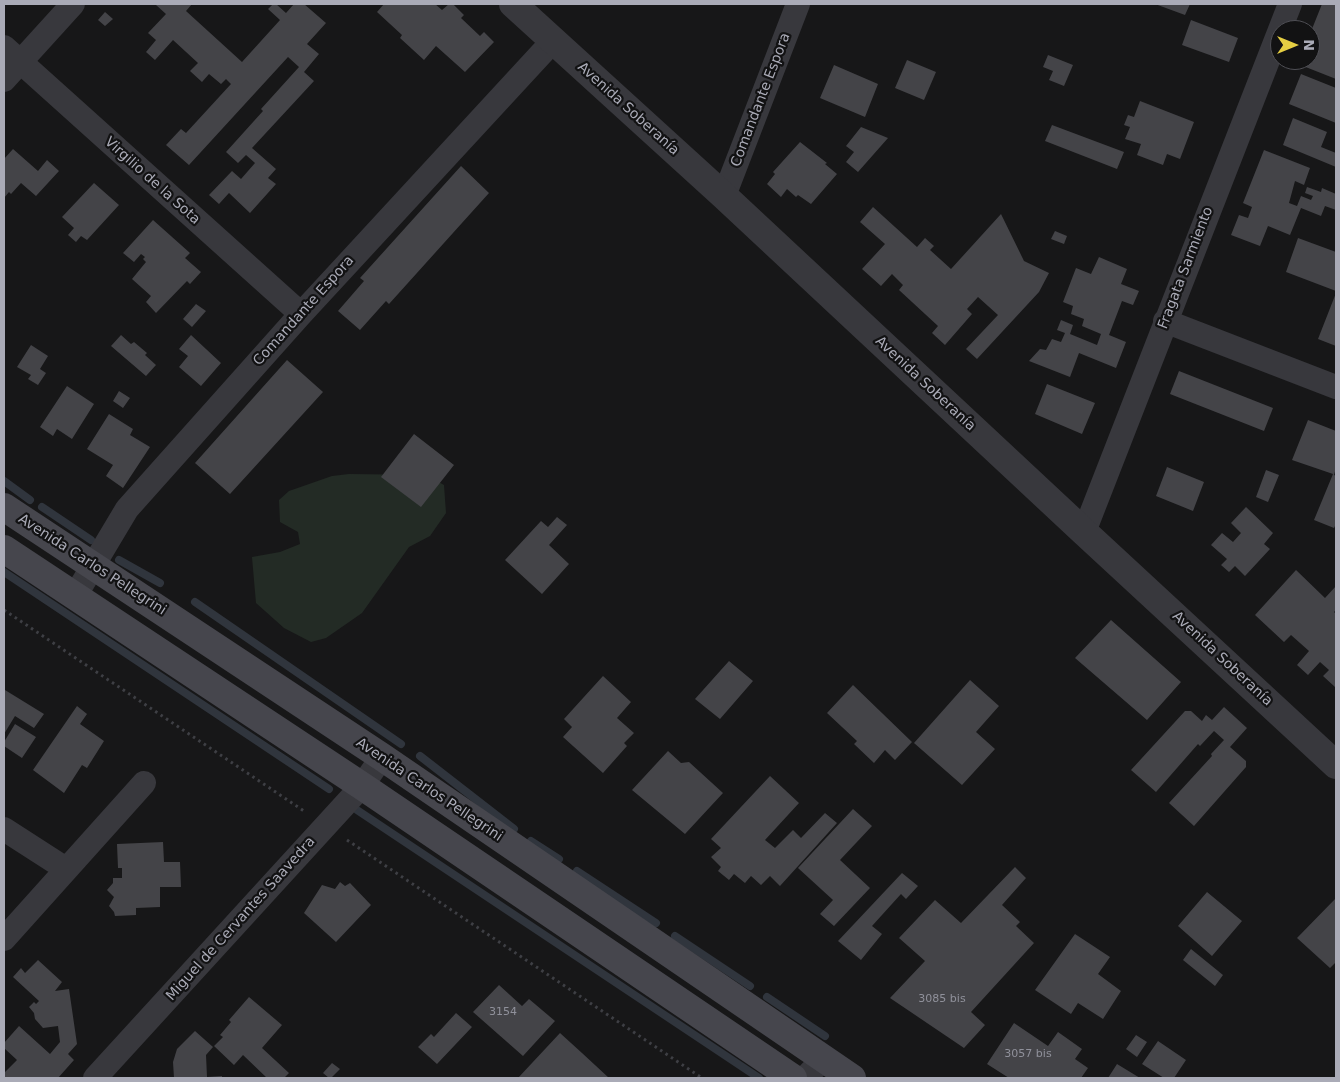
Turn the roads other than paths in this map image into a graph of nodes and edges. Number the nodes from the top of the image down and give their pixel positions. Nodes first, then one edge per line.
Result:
1 (73, 4) edge
2 (513, 4) edge
3 (798, 4) edge
4 (1290, 4) edge
5 (553, 41) junction
6 (12, 54) edge
7 (4, 80) edge
8 (724, 196) junction
9 (301, 314) junction
10 (1166, 321) junction
11 (1336, 387) edge
12 (4, 507) edge
13 (1084, 532) junction
14 (4, 549) edge
15 (93, 565) junction
16 (75, 596) junction
17 (382, 757) junction
18 (1336, 765) edge
19 (144, 783) dead end
20 (362, 786) junction
21 (4, 828) edge
22 (66, 869) junction
23 (4, 938) edge
24 (814, 1068) edge
25 (95, 1078) edge
26 (792, 1078) edge
27 (852, 1078) edge

1 - 6 street
2 - 5 street, Avenida Soberanía
3 - 8 street, Comandante Espora
4 - 10 street, Fragata Sarmiento
5 - 8 street, Avenida Soberanía
5 - 9 street, Comandante Espora
6 - 7 street
6 - 9 street, Virgilio de la Sota
8 - 13 street, Avenida Soberanía
9 - 15 street, Comandante Espora
10 - 11 street
10 - 13 street, Fragata Sarmiento
12 - 15 main road, Avenida Carlos Pellegrini
13 - 18 street, Avenida Soberanía
14 - 16 main road
15 - 16 street, Comandante Espora
15 - 17 main road, Avenida Carlos Pellegrini
16 - 20 main road
17 - 20 street, Miguel de Cervantes Saavedra
17 - 24 main road, Avenida Carlos Pellegrini
19 - 22 street
20 - 25 street, Miguel de Cervantes Saavedra
20 - 26 main road
21 - 22 street
22 - 23 street
24 - 27 main road, Avenida Carlos Pellegrini

